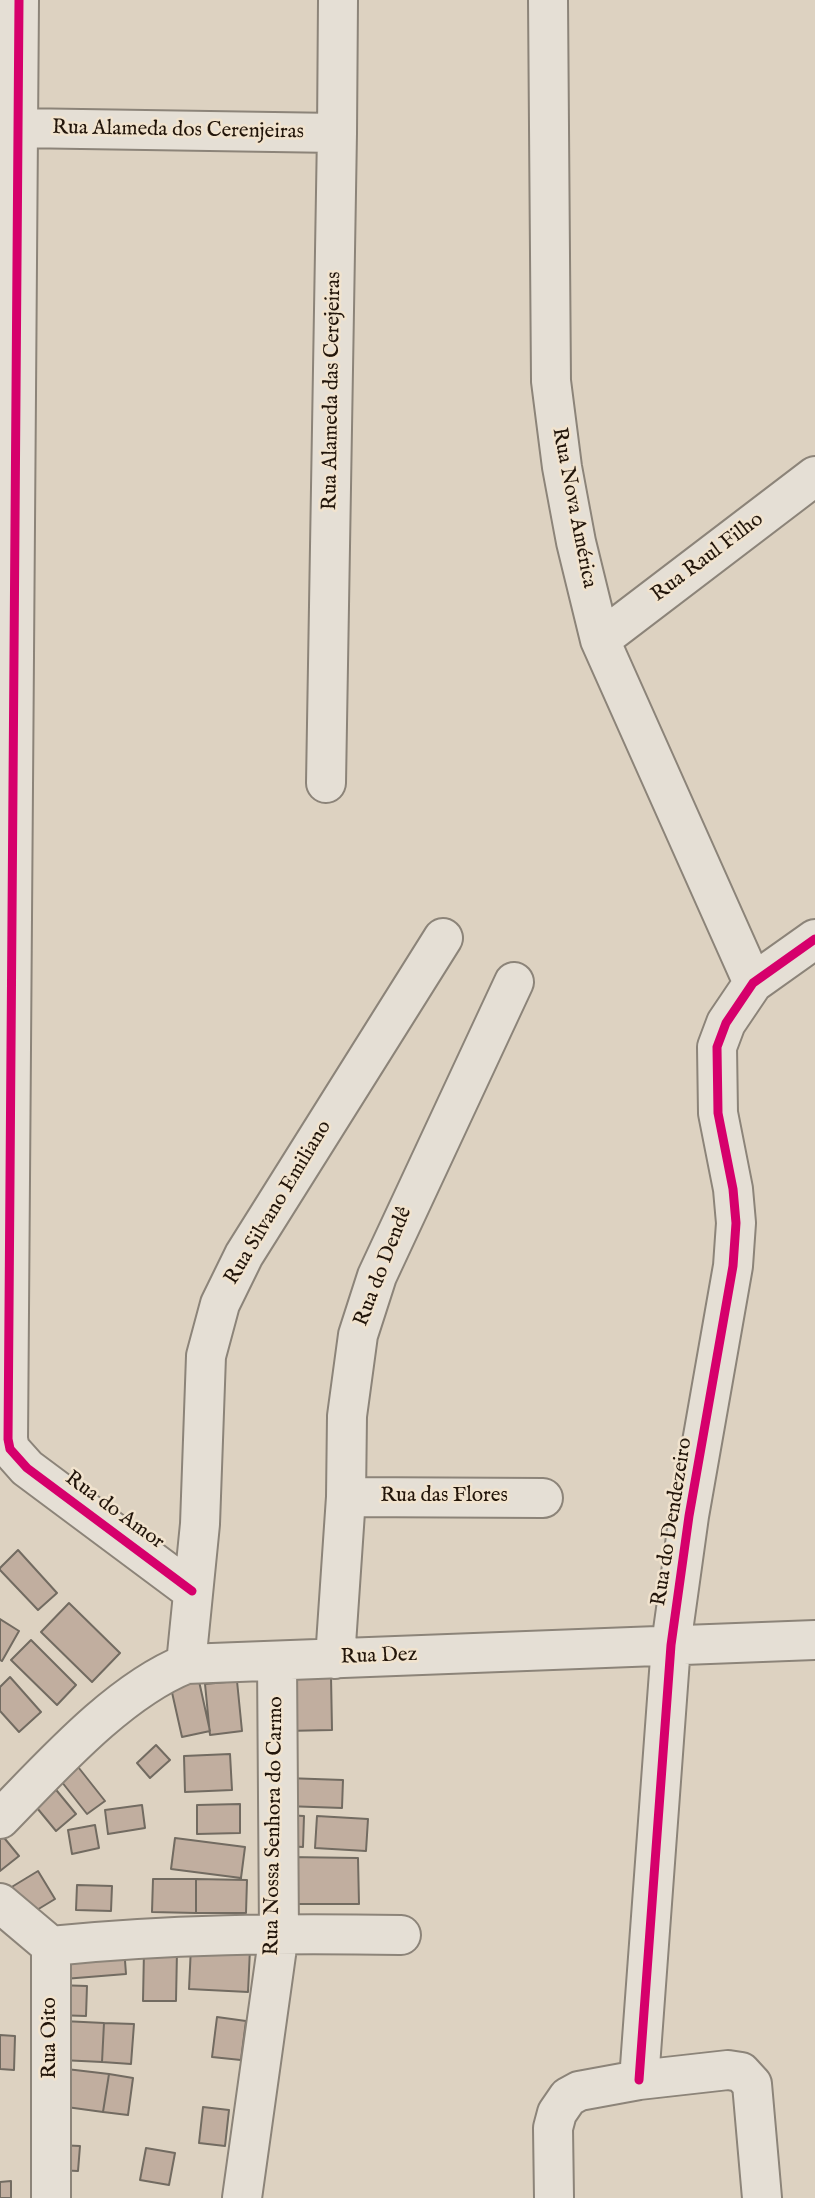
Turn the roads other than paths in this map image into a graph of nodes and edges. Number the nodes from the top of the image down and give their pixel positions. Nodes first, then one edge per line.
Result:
1 (19, 0) edge
2 (338, 0) edge
3 (548, 0) edge
4 (18, 128) junction
5 (338, 133) junction
6 (815, 476) edge
7 (8, 534) edge
8 (600, 640) junction
9 (326, 783) dead end
10 (443, 938) dead end
11 (815, 939) edge
12 (514, 982) dead end
13 (753, 983) junction
14 (345, 1497) junction
15 (544, 1498) dead end
16 (192, 1591) junction
17 (815, 1640) edge
18 (671, 1645) junction
19 (335, 1659) junction
20 (277, 1661) junction
21 (186, 1664) junction
22 (0, 1819) edge
23 (0, 1903) edge
24 (279, 1933) junction
25 (401, 1935) dead end
26 (51, 1946) junction
27 (639, 2080) junction
28 (51, 2198) edge
29 (242, 2198) edge
30 (554, 2198) edge
31 (762, 2198) edge

1 - 4 street
2 - 5 street, Rua Alameda das Cerejeiras
3 - 8 street, Rua Nova América
4 - 5 street, Rua Alameda dos Cerenjeiras
4 - 7 street
5 - 9 street, Rua Alameda das Cerejeiras
6 - 8 street, Rua Raul Filho
7 - 16 street, Rua do Amor
8 - 13 street, Rua Nova América
10 - 16 street, Rua Silvano Emiliano
11 - 13 street
12 - 14 street, Rua do Dendê
13 - 18 street, Rua do Dendezeiro
14 - 15 street, Rua das Flores
14 - 19 street, Rua do Dendê
16 - 21 street, Rua Silvano Emiliano
17 - 18 street, Rua Dez
18 - 19 street, Rua Dez
18 - 27 street, Rua do Dendezeiro
19 - 20 street, Rua Dez
20 - 21 street, Rua Dez
20 - 24 street, Rua Nossa Senhora do Carmo
21 - 22 street, Rua Dez
23 - 26 street
24 - 25 street
24 - 26 street
24 - 29 street, Rua Nossa Senhora do Carmo
26 - 28 street, Rua Oito
27 - 30 street
27 - 31 street

